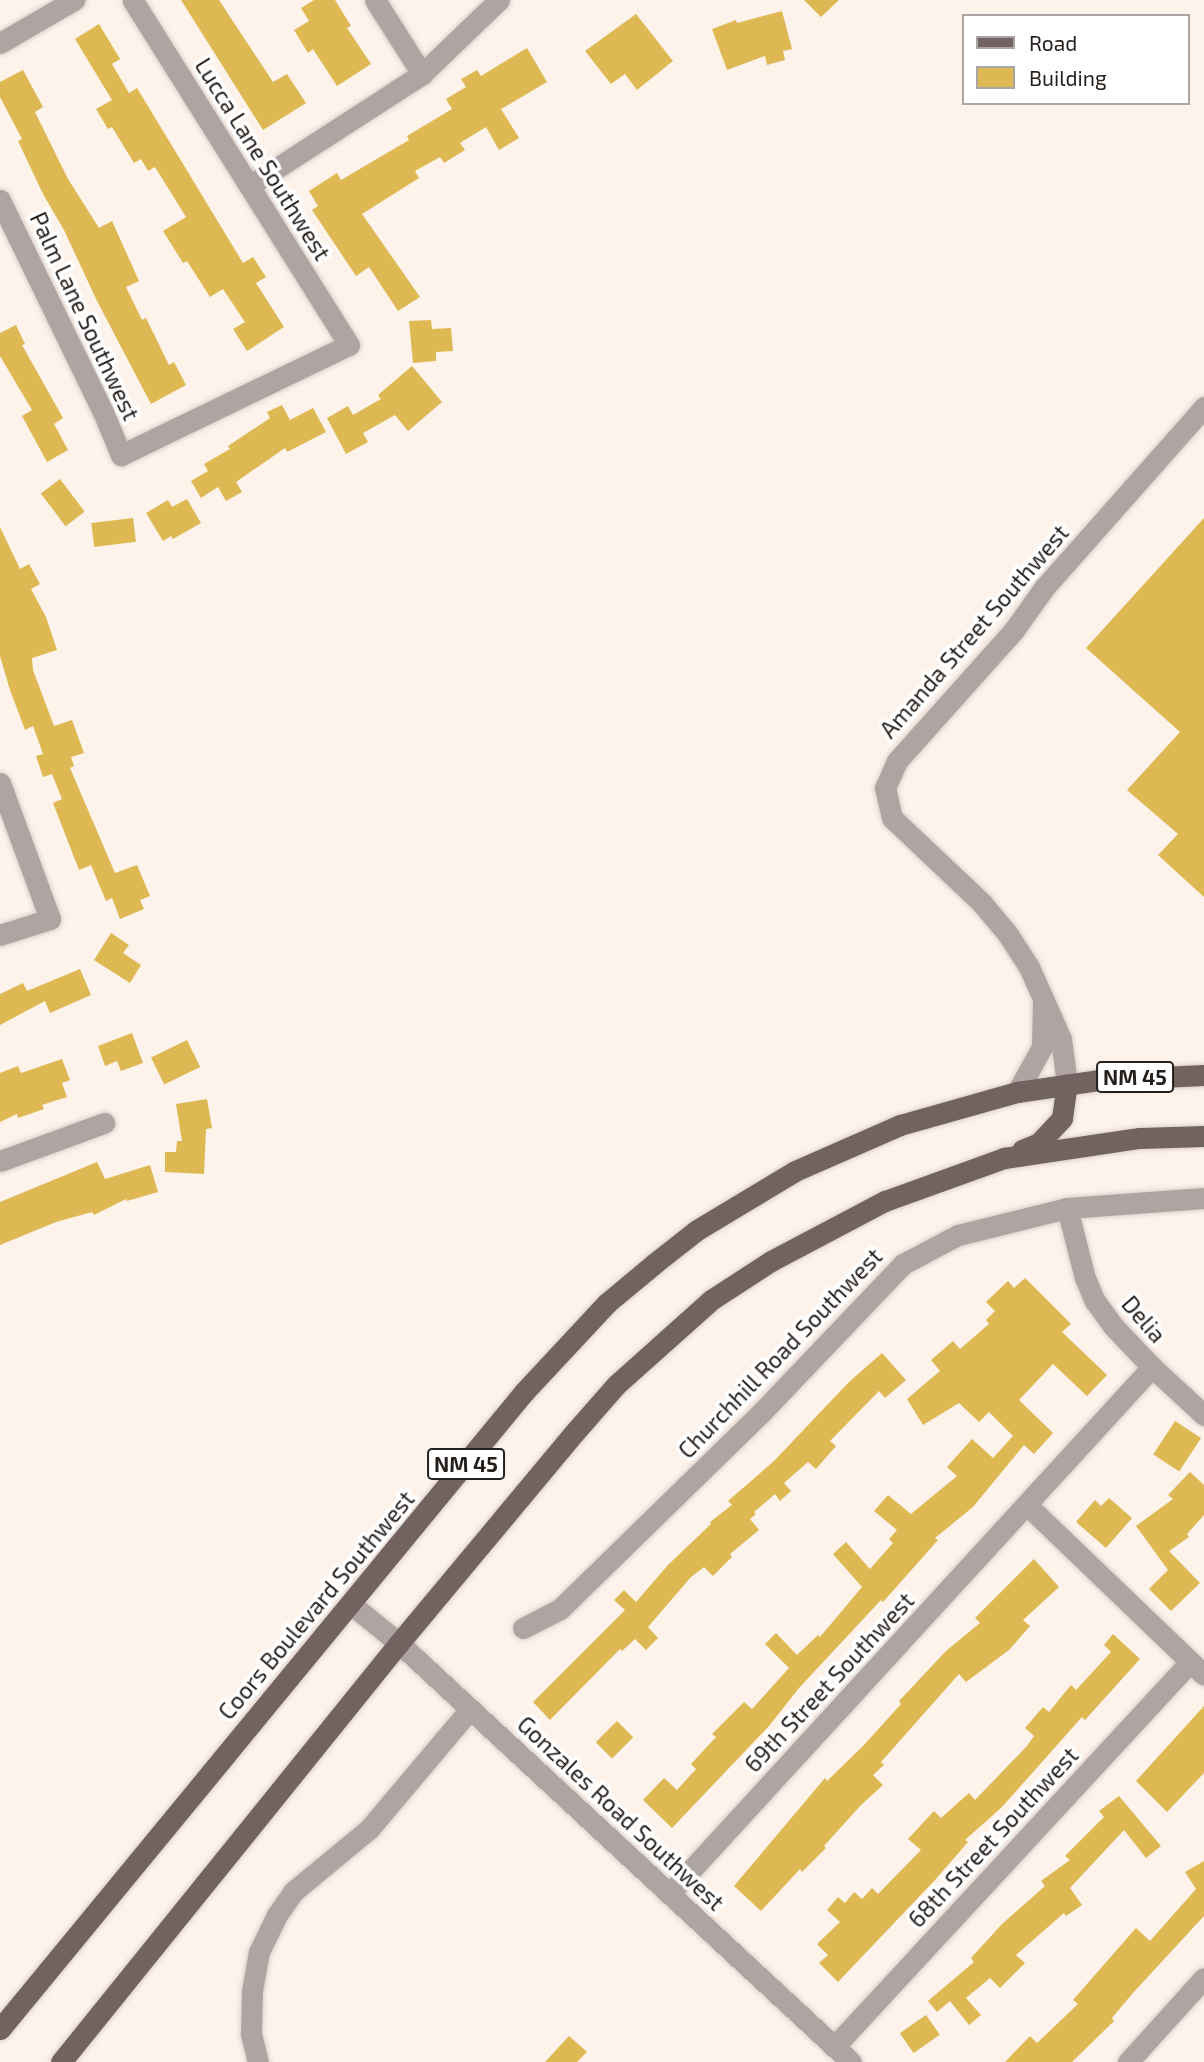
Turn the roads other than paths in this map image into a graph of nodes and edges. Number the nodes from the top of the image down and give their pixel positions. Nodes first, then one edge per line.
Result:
1 (74, 0) edge
2 (133, 0) edge
3 (375, 0) edge
4 (499, 0) edge
5 (0, 43) edge
6 (422, 74) junction
7 (249, 186) junction
8 (0, 200) edge
9 (1204, 407) edge
10 (121, 455) joint
11 (0, 782) edge
12 (0, 935) edge
13 (1043, 997) junction
14 (1204, 1075) edge
15 (1067, 1084) junction
16 (1017, 1093) junction
17 (104, 1123) dead end
18 (1204, 1136) edge
19 (1004, 1158) junction
20 (0, 1161) edge
21 (1204, 1198) edge
22 (1067, 1208) junction
23 (1152, 1367) junction
24 (1204, 1415) edge
25 (1027, 1505) junction
26 (352, 1605) junction
27 (523, 1628) dead end
28 (399, 1643) junction
29 (1197, 1668) edge
30 (470, 1709) junction
31 (669, 1894) junction
32 (1204, 1978) edge
33 (0, 2029) edge
34 (834, 2047) junction
35 (61, 2062) edge
36 (258, 2062) edge
37 (851, 2062) edge
38 (1128, 2062) edge

1 - 5 street
2 - 7 street, Lucca Lane Southwest
3 - 6 street
4 - 6 street
6 - 7 street
7 - 10 street, Lucca Lane Southwest
8 - 10 street, Palm Lane Southwest
9 - 13 street, Amanda Street Southwest
11 - 12 street
13 - 15 street, Amanda Street Southwest
13 - 16 street
14 - 15 main road, Coors Boulevard Southwest / NM 45
15 - 16 main road, Coors Boulevard Southwest / NM 45
15 - 19 main road
16 - 26 main road, Coors Boulevard Southwest / NM 45
17 - 20 street
18 - 19 main road, NM 45
19 - 28 main road, NM 45
21 - 22 street, Churchhill Road Southwest
22 - 23 street, Delia
22 - 27 street, Churchhill Road Southwest
23 - 24 street
23 - 25 street, Delia
25 - 29 street
25 - 31 street, 69th Street Southwest
26 - 28 street, Gonzales Road Southwest
26 - 33 main road, Coors Boulevard Southwest / NM 45
28 - 30 street, Gonzales Road Southwest
28 - 35 main road, NM 45
29 - 34 street, 68th Street Southwest
30 - 31 street, Gonzales Road Southwest
30 - 36 street
31 - 34 street, Gonzales Road Southwest
32 - 38 street
34 - 37 street, Gonzales Road Southwest

